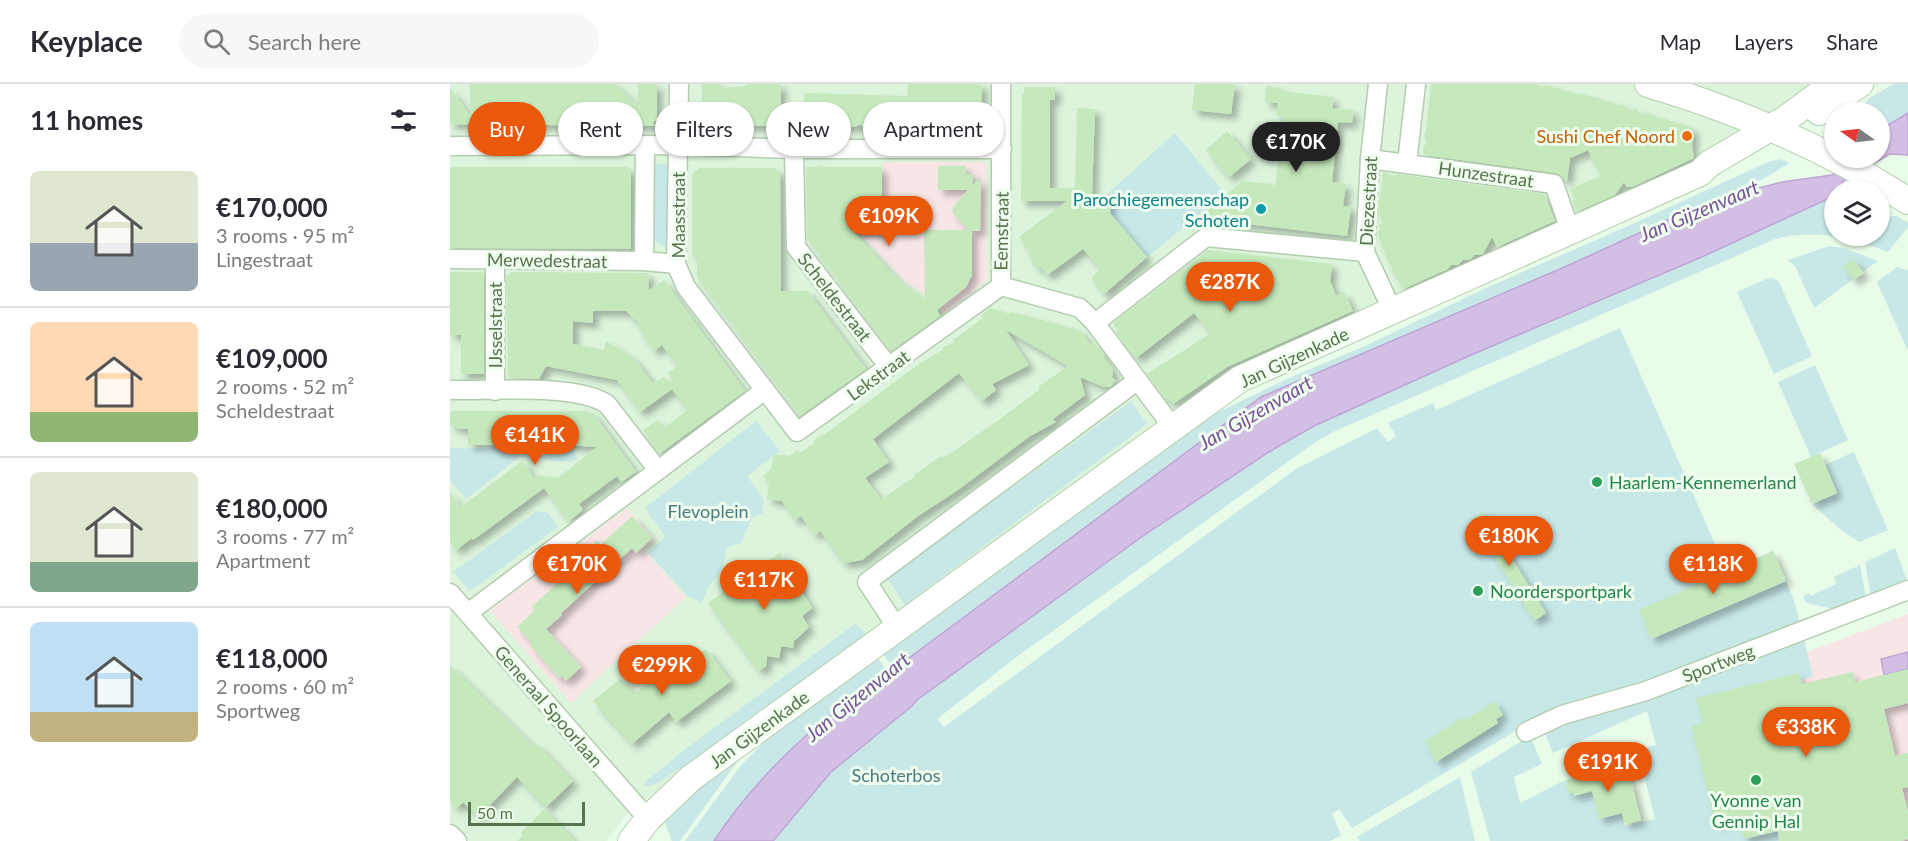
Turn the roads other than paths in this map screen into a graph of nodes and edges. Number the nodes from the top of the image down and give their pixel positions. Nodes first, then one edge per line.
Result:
1 (679, 84) edge
2 (1001, 84) edge
3 (1378, 84) edge
4 (1416, 84) edge
5 (1648, 84) edge
6 (1698, 84) edge
7 (1833, 84) edge
8 (1860, 84) edge
9 (679, 102) edge
10 (1001, 102) edge
11 (1786, 126) junction
12 (1824, 139) edge
13 (450, 146) edge
14 (645, 146) junction
15 (655, 146) edge
16 (1824, 146) edge
17 (678, 156) edge
18 (794, 156) edge
19 (1002, 156) edge
20 (1370, 159) junction
21 (1407, 163) junction
22 (1865, 168) edge
23 (1868, 168) edge
24 (1908, 184) edge
25 (1908, 201) edge
26 (1570, 230) junction
27 (1365, 252) junction
28 (450, 259) edge
29 (495, 260) junction
30 (644, 261) junction
31 (676, 264) junction
32 (1001, 286) junction
33 (1394, 312) junction
34 (1095, 323) junction
35 (889, 367) junction
36 (1138, 380) junction
37 (450, 390) edge
38 (765, 390) junction
39 (495, 391) junction
40 (1174, 429) junction
41 (657, 469) junction
42 (1908, 590) edge
43 (450, 593) edge
44 (468, 613) junction
45 (898, 628) junction
46 (1526, 732) dead end
47 (648, 819) junction
48 (450, 834) edge
49 (457, 841) edge
50 (631, 841) edge

1 - 9 street, Maasstraat
2 - 10 street, Eemstraat
3 - 20 street, Diezestraat
4 - 21 street, Diezestraat
5 - 11 street
6 - 11 street
7 - 11 street, Jan Gijzenkade
8 - 11 street, Jan Gijzenkade
11 - 12 street
11 - 16 street
11 - 26 street, Jan Gijzenkade
13 - 14 street
14 - 15 street
14 - 30 street
17 - 31 street, Maasstraat
18 - 35 street, Scheldestraat
19 - 32 street, Eemstraat
20 - 21 street, Hunzestraat
20 - 27 street, Diezestraat
21 - 26 street, Hunzestraat
22 - 25 street
23 - 24 street
26 - 33 street, Jan Gijzenkade
27 - 33 street, Diezestraat
27 - 34 street
28 - 29 street, Merwedestraat
29 - 30 street, Merwedestraat
29 - 39 street, IJsselstraat
30 - 31 street, Merwedestraat
31 - 38 street, Maasstraat
32 - 34 street, Eemstraat
32 - 35 street, Lekstraat
33 - 40 street, Jan Gijzenkade
34 - 36 street, Eemstraat
35 - 38 street, Lekstraat
36 - 40 street, Eemstraat
36 - 45 street
37 - 39 street
38 - 41 street
39 - 41 street
40 - 45 street, Jan Gijzenkade
41 - 44 street
42 - 46 street, Sportweg
43 - 44 street, Generaal Spoorlaan
44 - 47 street, Generaal Spoorlaan
45 - 47 street, Jan Gijzenkade
47 - 50 street, Jan Gijzenkade
48 - 49 street

